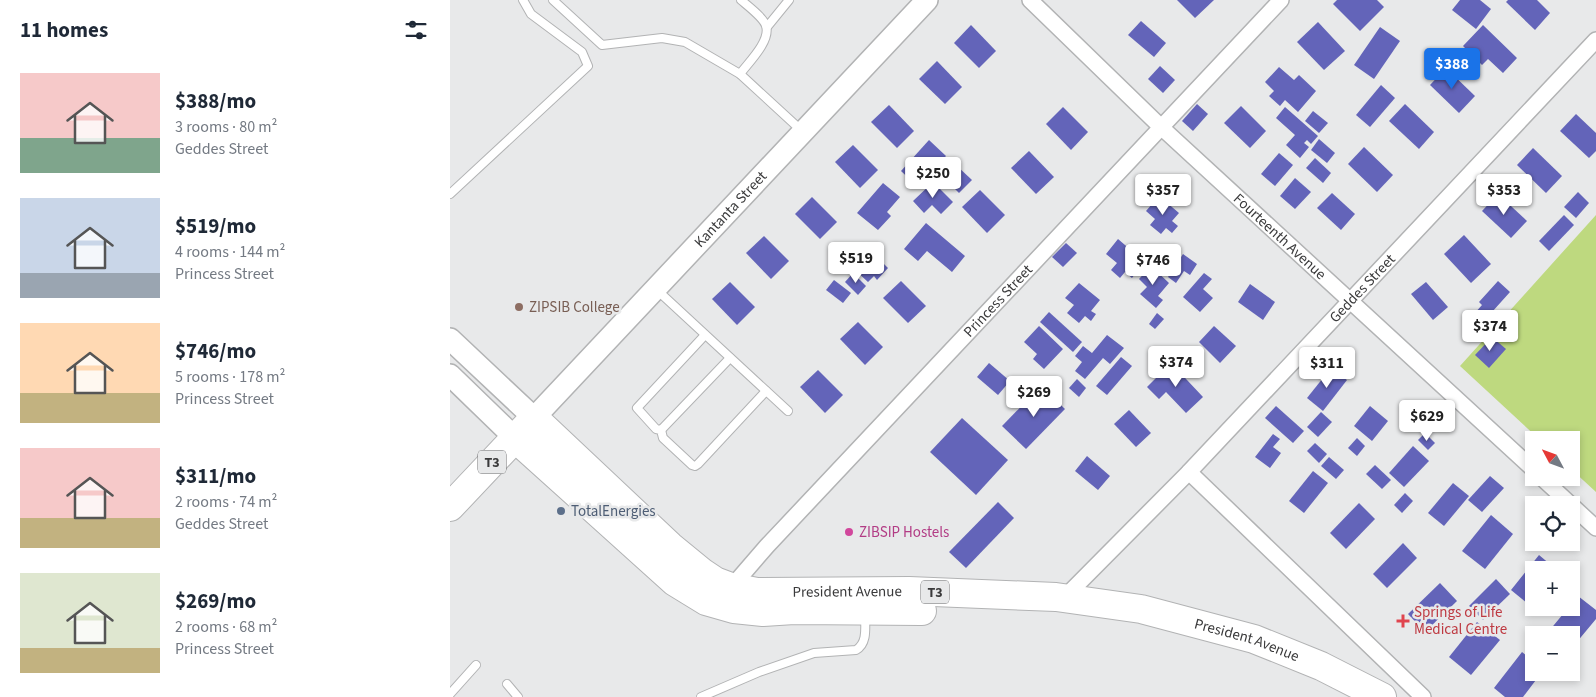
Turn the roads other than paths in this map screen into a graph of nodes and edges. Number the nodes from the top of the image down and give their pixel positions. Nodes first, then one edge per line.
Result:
1 (523, 0) edge
2 (553, 0) edge
3 (741, 0) edge
4 (789, 0) edge
5 (926, 0) edge
6 (1030, 0) edge
7 (1281, 0) edge
8 (766, 27) junction
9 (1596, 40) edge
10 (740, 74) junction
11 (1161, 127) junction
12 (803, 132) junction
13 (450, 194) edge
14 (656, 289) junction
15 (1350, 300) junction
16 (706, 335) junction
17 (450, 339) edge
18 (730, 358) junction
19 (450, 375) edge
20 (766, 391) junction
21 (788, 411) dead end
22 (534, 418) junction
23 (661, 430) junction
24 (515, 438) junction
25 (1525, 462) edge
26 (1190, 472) junction
27 (1551, 486) edge
28 (602, 500) junction
29 (450, 507) edge
30 (1596, 528) edge
31 (725, 596) junction
32 (1064, 598) junction
33 (866, 610) junction
34 (476, 665) dead end
35 (507, 684) dead end
36 (450, 694) edge
37 (518, 697) edge
38 (701, 697) edge
39 (1340, 697) edge
40 (1382, 697) edge
41 (1423, 697) edge

1 - 13 lane
2 - 10 lane
3 - 8 lane
4 - 8 lane
5 - 12 street, Kantanta Street
6 - 11 street, Fourteenth Avenue
7 - 11 street, Princess Street
8 - 10 lane
9 - 15 street, Geddes Street
10 - 12 lane
11 - 15 street, Fourteenth Avenue
11 - 31 street, Princess Street
12 - 14 street, Kantanta Street
14 - 16 lane
14 - 22 street, Kantanta Street
15 - 25 street, Fourteenth Avenue
15 - 26 street, Geddes Street
16 - 18 lane
16 - 23 lane
17 - 22 street, President Avenue
18 - 20 lane
18 - 23 lane
19 - 24 street, President Avenue
20 - 21 lane
20 - 23 lane
22 - 24 highway, T3
22 - 28 highway, President Avenue / T3
24 - 28 highway, President Avenue / T3
24 - 29 highway, T3
26 - 32 street, Geddes Street
26 - 41 street
27 - 30 street
28 - 31 highway, President Avenue / T3
31 - 32 highway, President Avenue / T3
31 - 33 highway, President Avenue / T3
32 - 40 highway, President Avenue / T3
33 - 38 lane
33 - 39 highway, President Avenue / T3
34 - 36 lane
35 - 37 lane

